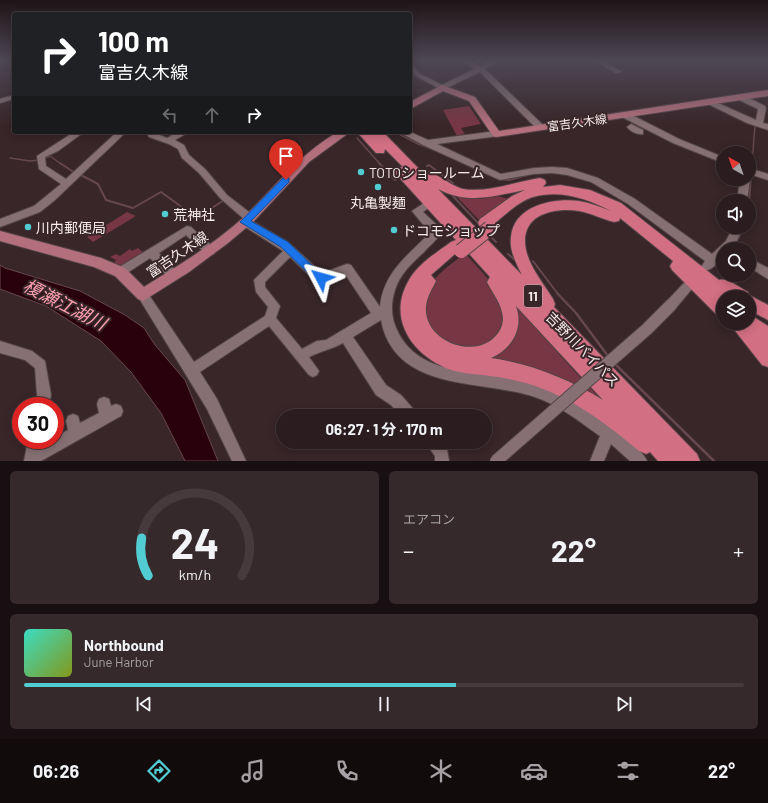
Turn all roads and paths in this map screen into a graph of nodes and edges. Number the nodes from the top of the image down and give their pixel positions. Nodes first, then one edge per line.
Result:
1 (432, 83) edge
2 (452, 83) edge
3 (497, 83) edge
4 (442, 88) junction
5 (768, 93) edge
6 (752, 96) junction
7 (740, 97) junction
8 (12, 98) edge
9 (0, 102) edge
10 (708, 102) junction
11 (412, 104) edge
12 (762, 108) junction
13 (625, 115) junction
14 (759, 124) junction
15 (540, 127) junction
16 (768, 127) edge
17 (77, 134) edge
18 (120, 134) edge
19 (153, 134) edge
20 (181, 134) edge
21 (342, 134) edge
22 (365, 134) edge
23 (378, 134) edge
24 (407, 134) edge
25 (496, 134) junction
26 (167, 141) junction
27 (426, 143) junction
28 (716, 157) edge
29 (407, 164) junction
30 (756, 175) edge
31 (768, 177) edge
32 (67, 184) junction
33 (602, 200) junction
34 (430, 203) junction
35 (614, 217) junction
36 (247, 220) junction
37 (0, 223) edge
38 (487, 226) junction
39 (0, 236) edge
40 (459, 249) junction
41 (210, 251) junction
42 (151, 252) junction
43 (288, 253) junction
44 (478, 253) junction
45 (716, 257) edge
46 (680, 263) junction
47 (756, 266) edge
48 (120, 272) junction
49 (768, 274) edge
50 (173, 276) junction
51 (687, 288) dead end
52 (719, 290) edge
53 (729, 290) edge
54 (143, 295) junction
55 (716, 295) edge
56 (716, 302) edge
57 (756, 306) edge
58 (383, 313) junction
59 (768, 313) edge
60 (270, 319) junction
61 (756, 319) edge
62 (558, 323) junction
63 (756, 327) edge
64 (768, 328) edge
65 (744, 330) edge
66 (345, 335) junction
67 (768, 336) edge
68 (0, 347) edge
69 (300, 356) junction
70 (768, 359) edge
71 (192, 370) junction
72 (313, 371) dead end
73 (44, 397) edge
74 (404, 409) edge
75 (109, 410) dead end
76 (608, 434) junction
77 (33, 449) edge
78 (438, 449) edge
79 (31, 459) edge
80 (239, 461) edge
81 (442, 461) edge
82 (496, 461) edge
83 (597, 461) edge
84 (640, 461) edge
85 (667, 461) edge
86 (672, 461) edge
87 (690, 461) edge

1 - 4 street
2 - 4 street
3 - 15 street
4 - 11 main road
4 - 25 main road
5 - 6 main road, 富吉久木線
6 - 7 main road, 富吉久木線
6 - 12 street
7 - 10 main road, 富吉久木線
7 - 12 street
8 - 9 street
10 - 13 main road, 富吉久木線
10 - 14 street
12 - 14 street
13 - 15 main road, 富吉久木線
13 - 28 street
14 - 16 street
15 - 25 main road, 富吉久木線
17 - 32 street
18 - 32 street
19 - 26 street
20 - 26 street
21 - 36 main road, 富吉久木線
22 - 34 highway, 吉野川バイパス / 11
23 - 29 highway, 吉野川バイパス / 11
24 - 27 street
25 - 27 street
26 - 36 street
27 - 45 street
29 - 33 highway
29 - 62 highway, 吉野川バイパス / 11
30 - 31 street
32 - 37 street
33 - 38 highway
33 - 46 highway
34 - 44 highway, 吉野川バイパス / 11
34 - 58 street
35 - 38 highway
35 - 46 highway
35 - 62 highway
36 - 41 main road, 富吉久木線
36 - 43 street
38 - 40 highway, bridge
39 - 48 main road, 富吉久木線
40 - 44 highway
40 - 85 highway
41 - 42 street
41 - 50 main road, 富吉久木線
42 - 48 street
42 - 50 street
43 - 58 street
43 - 60 street
44 - 86 highway, 吉野川バイパス / 11
46 - 52 highway
46 - 53 highway
46 - 55 highway
46 - 56 highway
47 - 49 street
48 - 54 main road, 富吉久木線
50 - 54 main road, 富吉久木線
51 - 82 street, bridge
54 - 71 street
57 - 59 highway
58 - 66 street
58 - 76 street
60 - 69 street
60 - 71 street
61 - 64 highway
62 - 87 highway, 吉野川バイパス / 11
63 - 67 highway
65 - 70 highway
66 - 69 street
66 - 74 street
68 - 73 street
69 - 72 street
71 - 80 street
75 - 79 street
76 - 83 street
76 - 84 street
77 - 79 street
78 - 81 street

